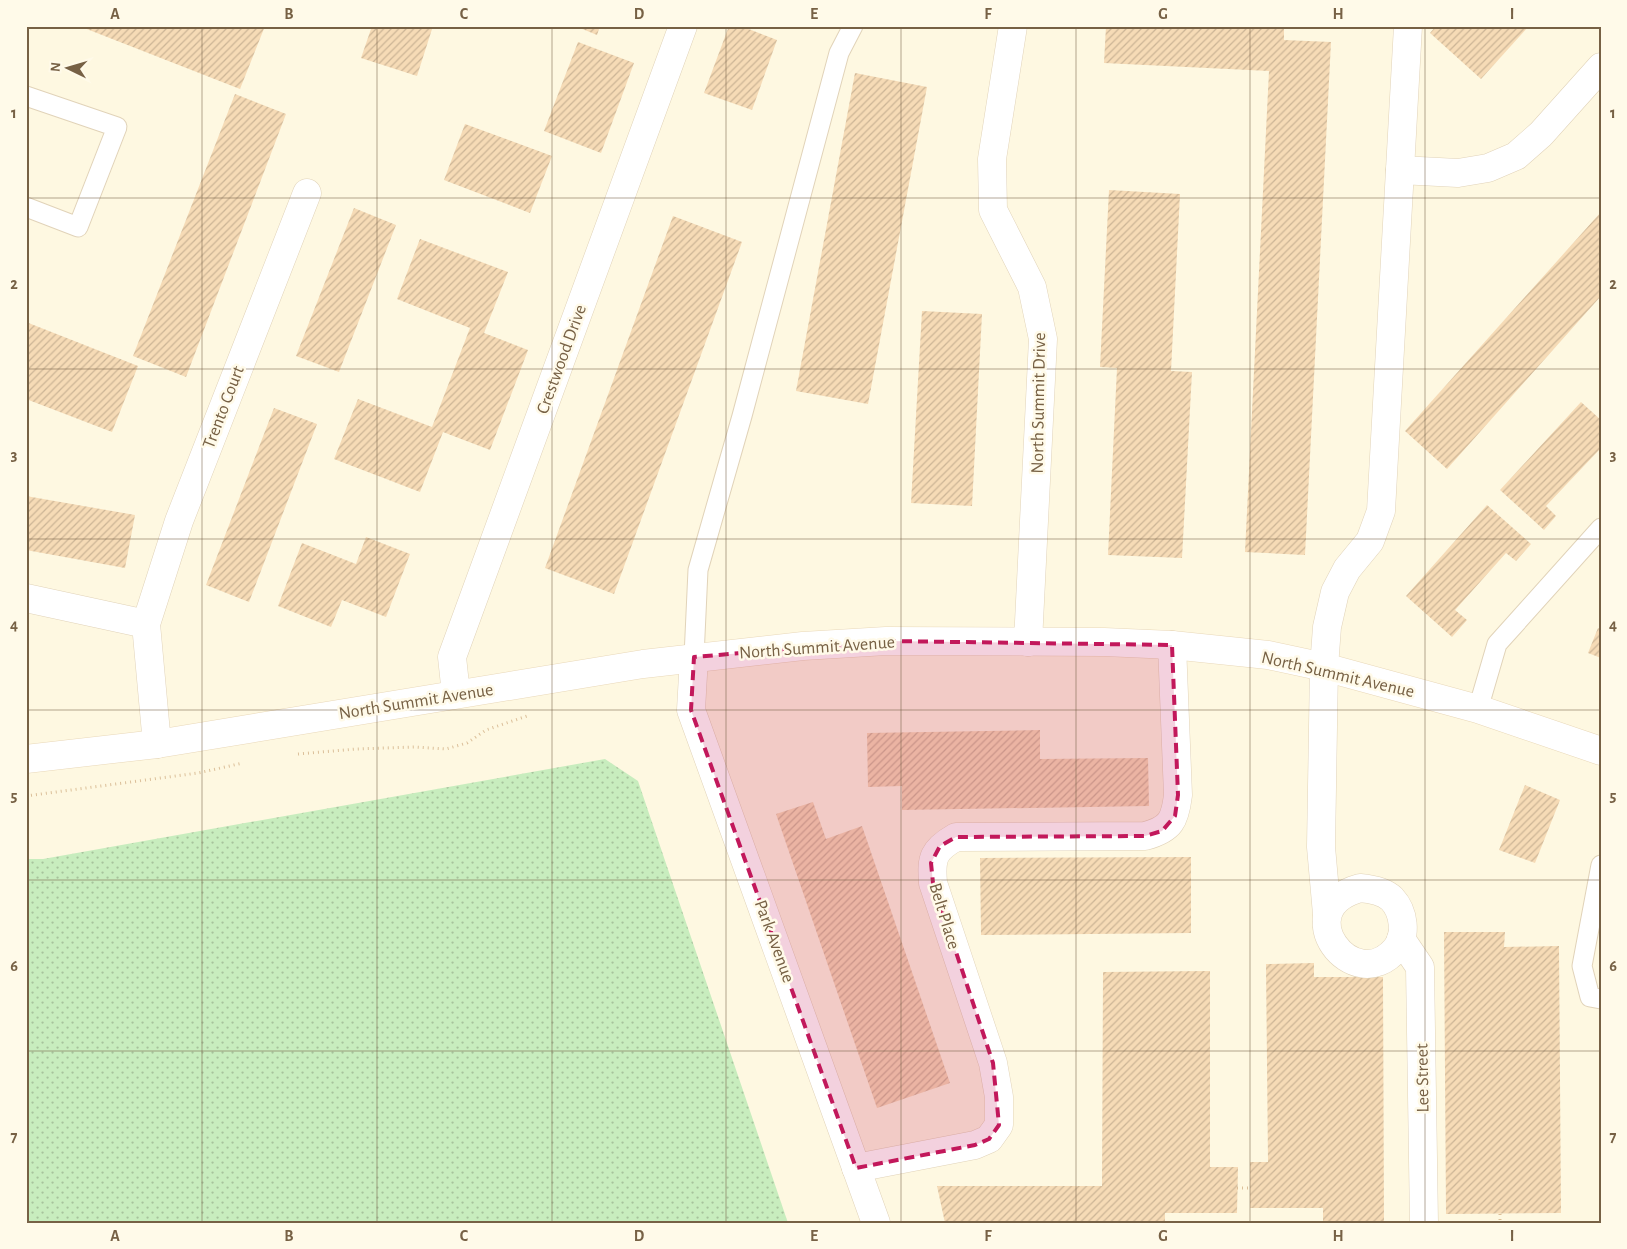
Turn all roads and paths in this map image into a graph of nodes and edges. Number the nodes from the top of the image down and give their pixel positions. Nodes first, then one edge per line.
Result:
1 (683, 26) edge
2 (853, 26) edge
3 (1012, 26) edge
4 (1408, 26) edge
5 (1601, 67) edge
6 (26, 96) edge
7 (1400, 170) junction
8 (307, 193) dead end
9 (26, 207) edge
10 (1601, 528) edge
11 (26, 598) edge
12 (146, 624) junction
13 (1028, 642) junction
14 (1172, 645) junction
15 (694, 657) junction
16 (1324, 667) junction
17 (456, 694) junction
18 (1478, 709) junction
19 (533, 714) dead end
20 (157, 744) junction
21 (1601, 751) edge
22 (291, 754) dead end
23 (26, 759) edge
24 (245, 762) dead end
25 (26, 796) edge
26 (1601, 865) edge
27 (1327, 914) junction
28 (1401, 940) junction
29 (1601, 999) edge
30 (856, 1168) junction
31 (1238, 1188) dead end
32 (1250, 1188) dead end
33 (1500, 1214) dead end
34 (876, 1223) edge
35 (1424, 1223) edge
36 (1500, 1223) edge

1 - 17 street, Crestwood Drive
2 - 15 lane
3 - 13 street, North Summit Drive
4 - 7 street
5 - 7 street
6 - 9 lane
7 - 16 street
8 - 12 street, Trento Court
10 - 18 lane
11 - 12 street
12 - 20 street, Trento Court
13 - 14 street, North Summit Avenue
13 - 15 street, North Summit Avenue
14 - 16 street, North Summit Avenue
14 - 30 street, Belt Place
15 - 17 street, North Summit Avenue
15 - 30 street, Park Avenue
16 - 18 street, North Summit Avenue
16 - 27 street
17 - 20 street, North Summit Avenue
18 - 21 street, North Summit Avenue
19 - 22 path
20 - 23 street, North Summit Avenue
24 - 25 path
26 - 29 lane
27 - 28 street
27 - 28 street
28 - 35 street, Lee Street
30 - 34 street, Park Avenue
31 - 32 path
33 - 36 path

